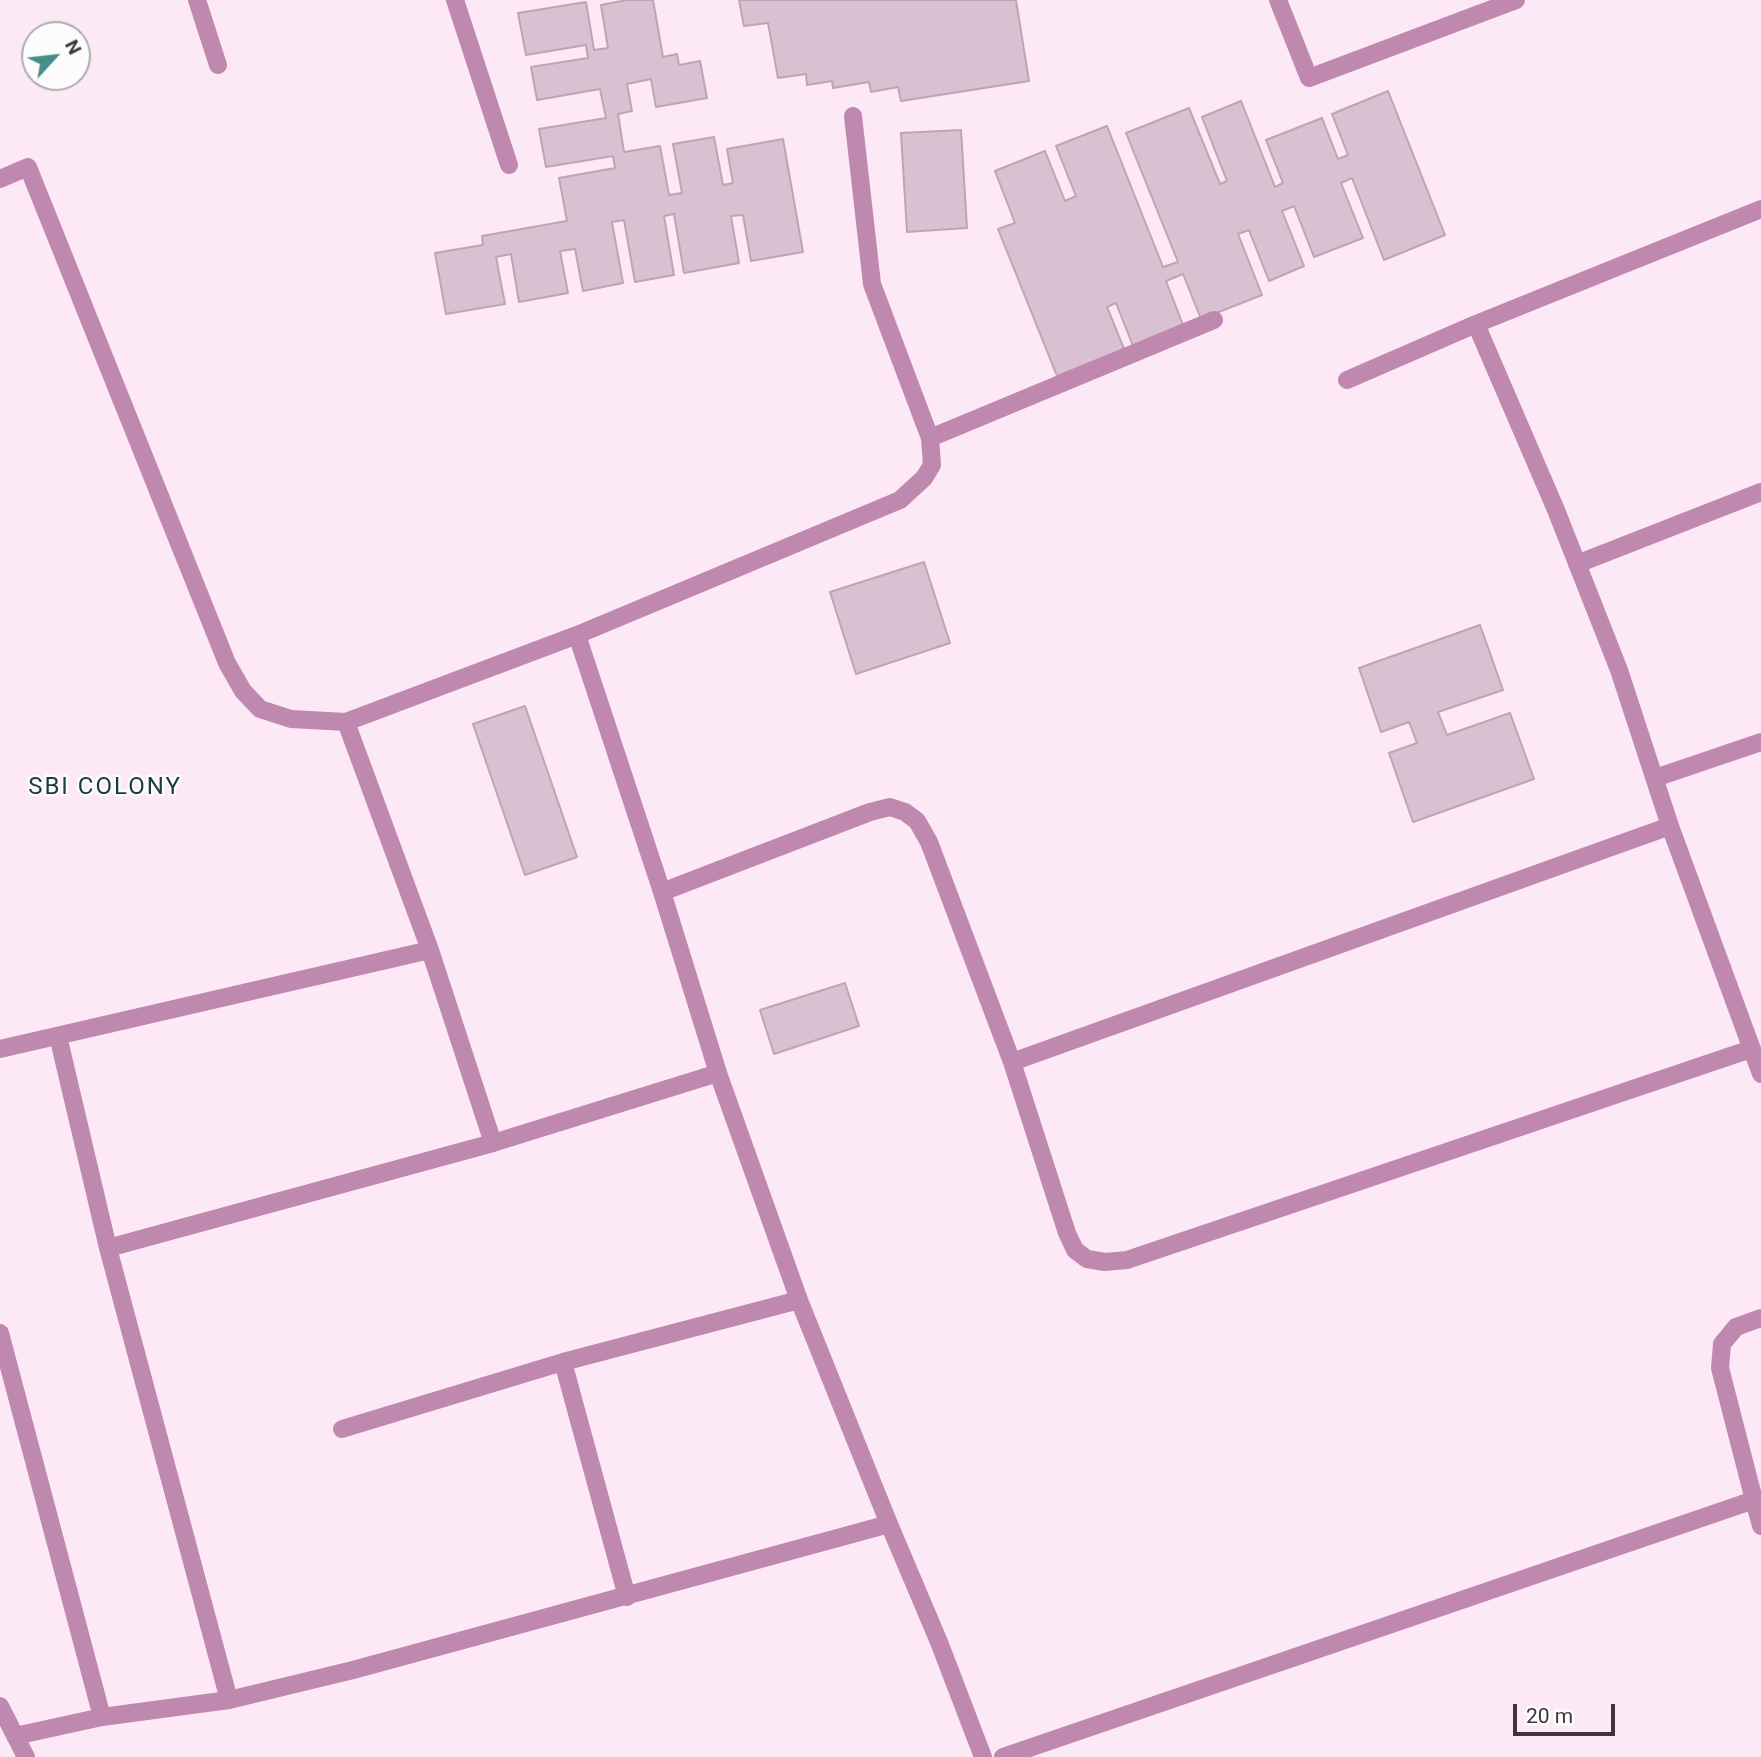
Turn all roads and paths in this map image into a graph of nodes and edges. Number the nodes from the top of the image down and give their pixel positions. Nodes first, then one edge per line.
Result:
1 (197, 0) edge
2 (456, 0) edge
3 (1278, 0) edge
4 (1516, 0) edge
5 (218, 65) dead end
6 (853, 116) dead end
7 (509, 165) dead end
8 (0, 179) edge
9 (1761, 209) edge
10 (1214, 320) dead end
11 (1476, 324) junction
12 (1347, 380) dead end
13 (930, 438) junction
14 (1761, 492) edge
15 (1577, 564) junction
16 (577, 635) junction
17 (346, 722) junction
18 (1761, 741) edge
19 (1655, 778) junction
20 (1670, 826) junction
21 (662, 892) junction
22 (430, 950) junction
23 (58, 1036) junction
24 (0, 1049) edge
25 (1751, 1049) junction
26 (1012, 1062) junction
27 (718, 1073) junction
28 (1761, 1074) edge
29 (493, 1143) junction
30 (107, 1248) junction
31 (799, 1300) junction
32 (1761, 1318) edge
33 (0, 1333) edge
34 (563, 1362) junction
35 (342, 1429) dead end
36 (1754, 1500) junction
37 (889, 1524) junction
38 (1761, 1526) edge
39 (627, 1597) junction
40 (229, 1700) junction
41 (0, 1706) edge
42 (102, 1717) junction
43 (15, 1736) junction
44 (26, 1757) edge
45 (983, 1757) edge
46 (1003, 1757) edge

1 - 5 street
2 - 7 street
3 - 4 street
6 - 13 street
8 - 17 street
9 - 11 street
10 - 13 street
11 - 12 street
11 - 15 street
13 - 16 street
14 - 15 street
15 - 19 street
16 - 17 street
16 - 21 street
17 - 22 street
18 - 19 street
19 - 20 street
20 - 25 street
20 - 26 street
21 - 26 street
21 - 27 street
22 - 23 street
22 - 29 street
23 - 24 street
23 - 30 street
25 - 26 street
25 - 28 street
27 - 29 street
27 - 31 street
29 - 30 street
30 - 40 street
31 - 34 street
31 - 37 street
32 - 36 street
33 - 42 street
34 - 35 street
34 - 39 street
36 - 38 street
36 - 46 street
37 - 39 street
37 - 45 street
39 - 40 street
40 - 42 street
41 - 43 street
42 - 43 street
43 - 44 street

